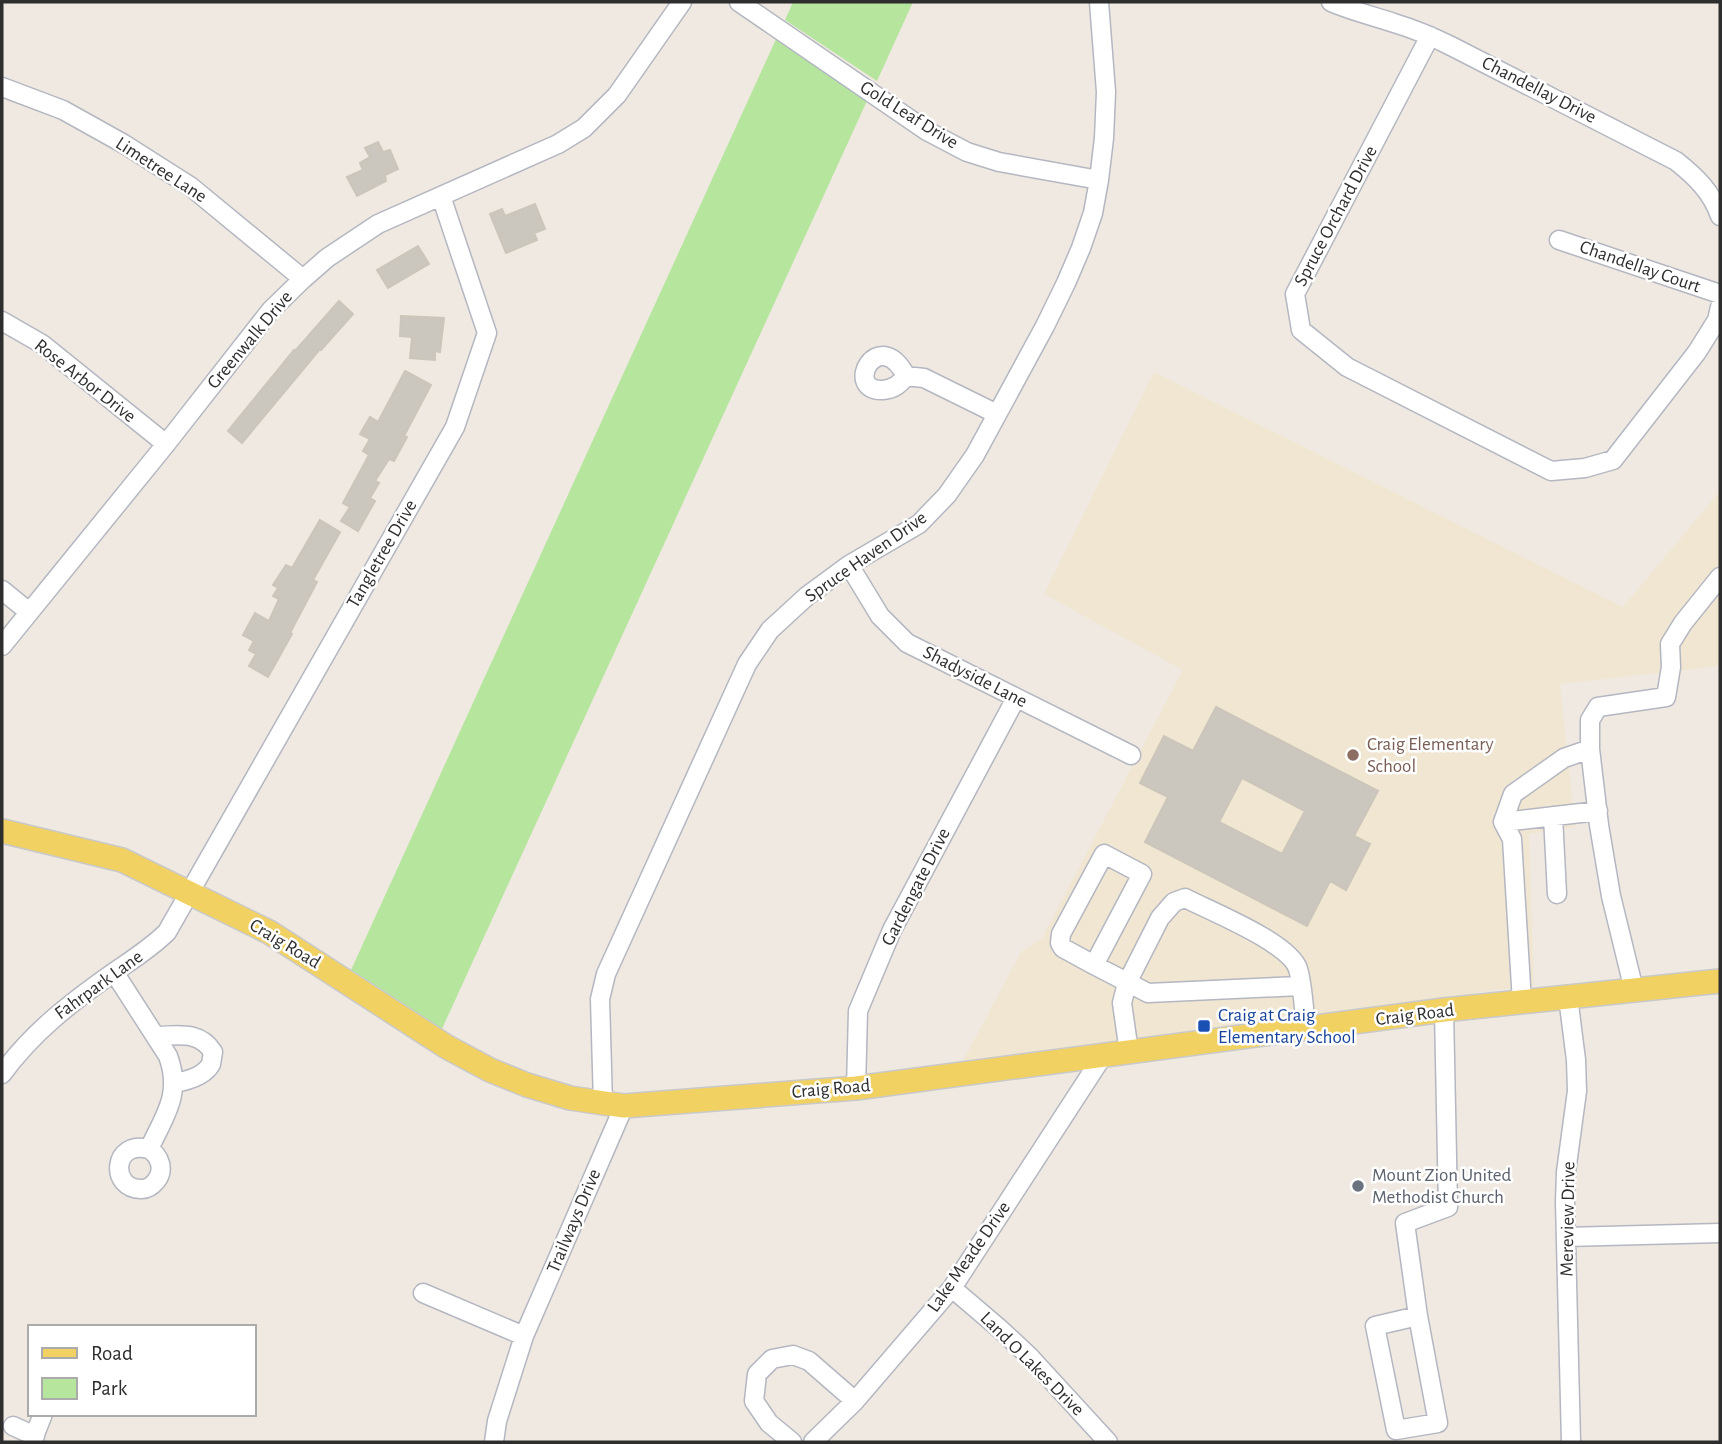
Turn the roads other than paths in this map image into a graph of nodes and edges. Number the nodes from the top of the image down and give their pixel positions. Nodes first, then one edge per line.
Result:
1 (682, 2) edge
2 (739, 2) edge
3 (1099, 2) edge
4 (1331, 2) edge
5 (1430, 36) junction
6 (2, 88) edge
7 (1099, 180) junction
8 (441, 196) junction
9 (1720, 216) edge
10 (1559, 240) dead end
11 (303, 279) junction
12 (1720, 294) edge
13 (1720, 307) edge
14 (2, 321) edge
15 (906, 376) dead end
16 (997, 414) junction
17 (166, 444) junction
18 (849, 565) junction
19 (1720, 577) edge
20 (2, 590) edge
21 (29, 612) junction
22 (2, 646) edge
23 (1016, 698) junction
24 (1590, 748) junction
25 (1131, 755) dead end
26 (1598, 811) junction
27 (1553, 816) junction
28 (1503, 822) junction
29 (2, 831) edge
30 (189, 892) junction
31 (1557, 894) dead end
32 (1094, 965) junction
33 (114, 972) junction
34 (1720, 981) edge
35 (1127, 983) junction
36 (1300, 986) junction
37 (1634, 990) junction
38 (1568, 997) junction
39 (1522, 1002) junction
40 (1444, 1010) junction
41 (1306, 1029) junction
42 (155, 1036) junction
43 (1129, 1052) junction
44 (1104, 1054) junction
45 (2, 1073) edge
46 (174, 1083) junction
47 (856, 1088) junction
48 (613, 1105) junction
49 (149, 1149) dead end
50 (1720, 1233) edge
51 (1566, 1237) junction
52 (952, 1288) junction
53 (423, 1293) dead end
54 (1418, 1316) junction
55 (524, 1336) junction
56 (856, 1401) junction
57 (42, 1416) edge
58 (13, 1426) dead end
59 (33, 1439) edge
60 (494, 1442) edge
61 (792, 1442) edge
62 (813, 1442) edge
63 (1108, 1442) edge
64 (1571, 1442) edge

1 - 8 street, Greenwalk Drive
2 - 7 street, Gold Leaf Drive
3 - 7 street, Spruce Haven Drive
4 - 5 street, Chandellay Drive
5 - 9 street, Chandellay Drive
5 - 13 street, Spruce Orchard Drive
6 - 11 street, Limetree Lane
7 - 16 street, Spruce Haven Drive
8 - 11 street, Greenwalk Drive
8 - 30 street, Tangletree Drive
10 - 12 street, Chandellay Court
11 - 17 street, Greenwalk Drive
14 - 17 street, Rose Arbor Drive
15 - 16 street
16 - 18 street, Spruce Haven Drive
17 - 21 street, Greenwalk Drive
18 - 23 street, Shadyside Lane
18 - 48 street, Spruce Haven Drive
19 - 24 street
20 - 21 street
21 - 22 street, Greenwalk Drive
23 - 25 street, Shadyside Lane
23 - 47 street, Gardengate Drive
24 - 26 street
24 - 28 street
26 - 27 street
26 - 37 street
27 - 28 street
27 - 31 street
28 - 39 street
29 - 30 main road, Craig Road
30 - 33 street, Fahrpark Lane
30 - 48 main road, Craig Road
32 - 32 street
32 - 35 street
33 - 42 street
33 - 45 street, Fahrpark Lane
34 - 37 main road, Craig Road
35 - 36 street
35 - 36 street
35 - 43 street
36 - 41 street
37 - 38 main road, Craig Road
38 - 39 main road, Craig Road
38 - 51 street, Mereview Drive
39 - 40 main road, Craig Road
40 - 41 main road, Craig Road
40 - 54 street
41 - 43 main road, Craig Road
42 - 46 street
42 - 46 street
43 - 44 main road, Craig Road
44 - 47 main road, Craig Road
44 - 52 street, Lake Meade Drive
46 - 49 street
47 - 48 main road, Craig Road
48 - 55 street, Trailways Drive
50 - 51 street
51 - 64 street, Mereview Drive
52 - 56 street, Lake Meade Drive
52 - 63 street, Land O Lakes Drive
53 - 55 street
54 - 54 street
55 - 60 street, Trailways Drive
56 - 61 street
56 - 62 street, Lake Meade Drive
57 - 59 street
58 - 59 street

